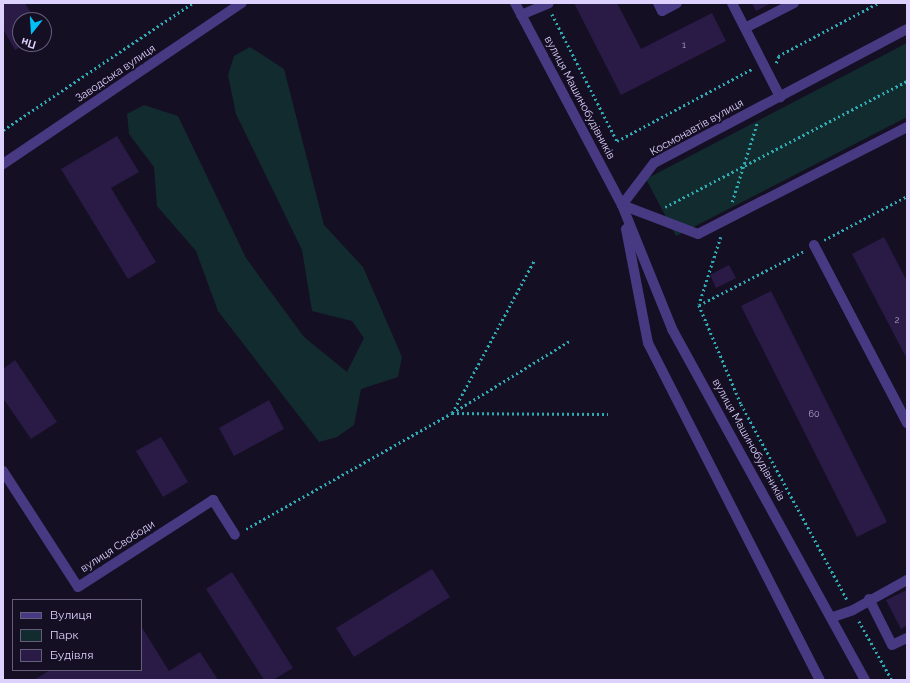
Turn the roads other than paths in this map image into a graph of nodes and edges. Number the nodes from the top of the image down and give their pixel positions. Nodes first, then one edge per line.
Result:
1 (242, 3) edge
2 (515, 3) edge
3 (658, 3) edge
4 (677, 3) edge
5 (732, 3) edge
6 (794, 3) edge
7 (548, 4) edge
8 (521, 15) junction
9 (744, 28) junction
10 (907, 29) edge
11 (780, 97) junction
12 (907, 126) edge
13 (3, 164) edge
14 (622, 205) junction
15 (814, 245) dead end
16 (907, 423) edge
17 (3, 471) edge
18 (235, 535) road end
19 (907, 580) edge
20 (869, 599) junction
21 (833, 617) junction
22 (907, 638) edge
23 (820, 680) edge
24 (865, 680) edge

1 - 13 street, Заводська вулиця
2 - 8 street, вулиця Машинобудівників
3 - 4 street
5 - 9 street
6 - 9 street
7 - 8 street
8 - 14 street, вулиця Машинобудівників
9 - 11 street
10 - 11 street, Космонавтів вулиця
11 - 14 street, Космонавтів вулиця
12 - 14 street
14 - 21 street, вулиця Машинобудівників
14 - 23 street, вулиця Машинобудівників
15 - 16 street
17 - 18 street, вулиця Свободи
19 - 20 street
20 - 21 street
20 - 22 street
21 - 24 street, вулиця Машинобудівників

